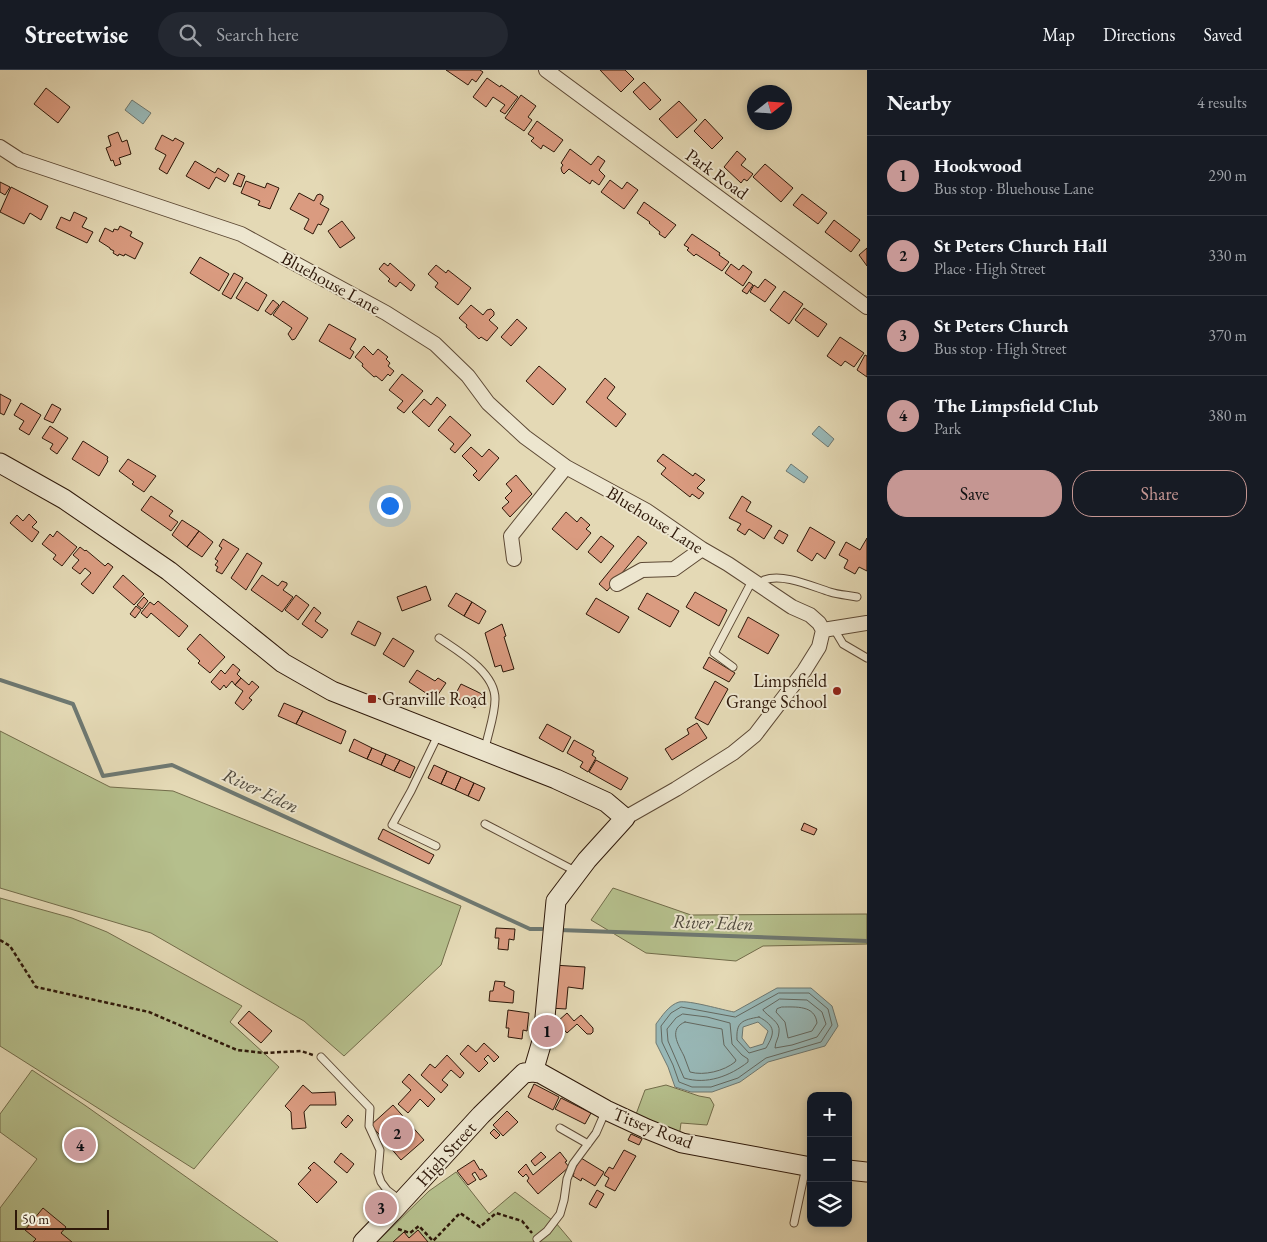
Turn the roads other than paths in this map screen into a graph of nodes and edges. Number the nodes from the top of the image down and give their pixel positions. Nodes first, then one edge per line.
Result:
1 (546, 70) edge
2 (0, 147) edge
3 (867, 307) edge
4 (0, 463) edge
5 (566, 466) junction
6 (702, 549) junction
7 (514, 559) dead end
8 (617, 584) dead end
9 (757, 584) junction
10 (858, 597) dead end
11 (867, 623) edge
12 (829, 630) junction
13 (439, 638) dead end
14 (867, 658) edge
15 (734, 667) dead end
16 (439, 733) junction
17 (484, 750) junction
18 (625, 818) junction
19 (485, 824) dead end
20 (436, 846) dead end
21 (578, 872) junction
22 (321, 1057) road end
23 (533, 1072) junction
24 (606, 1110) junction
25 (560, 1128) dead end
26 (588, 1144) junction
27 (807, 1166) edge
28 (807, 1170) edge
29 (852, 1170) edge
30 (867, 1172) edge
31 (402, 1202) junction
32 (794, 1223) dead end
33 (538, 1239) road end
34 (363, 1242) edge

1 - 3 street, Park Road
2 - 5 street, Bluehouse Lane
4 - 16 street
5 - 6 street, Bluehouse Lane
5 - 7 street
6 - 8 street
6 - 9 street, Bluehouse Lane
9 - 10 lane
9 - 12 street, Bluehouse Lane
9 - 15 lane
11 - 12 street
12 - 14 lane
12 - 18 street
13 - 17 lane
16 - 17 street
16 - 20 lane
17 - 18 street
18 - 21 street
19 - 21 lane
21 - 23 street
22 - 31 lane
23 - 24 street, Titsey Road
23 - 31 street, High Street
24 - 26 lane
24 - 27 street, Titsey Road
25 - 26 lane
26 - 33 lane
28 - 32 lane
29 - 30 street
31 - 34 street, High Street

